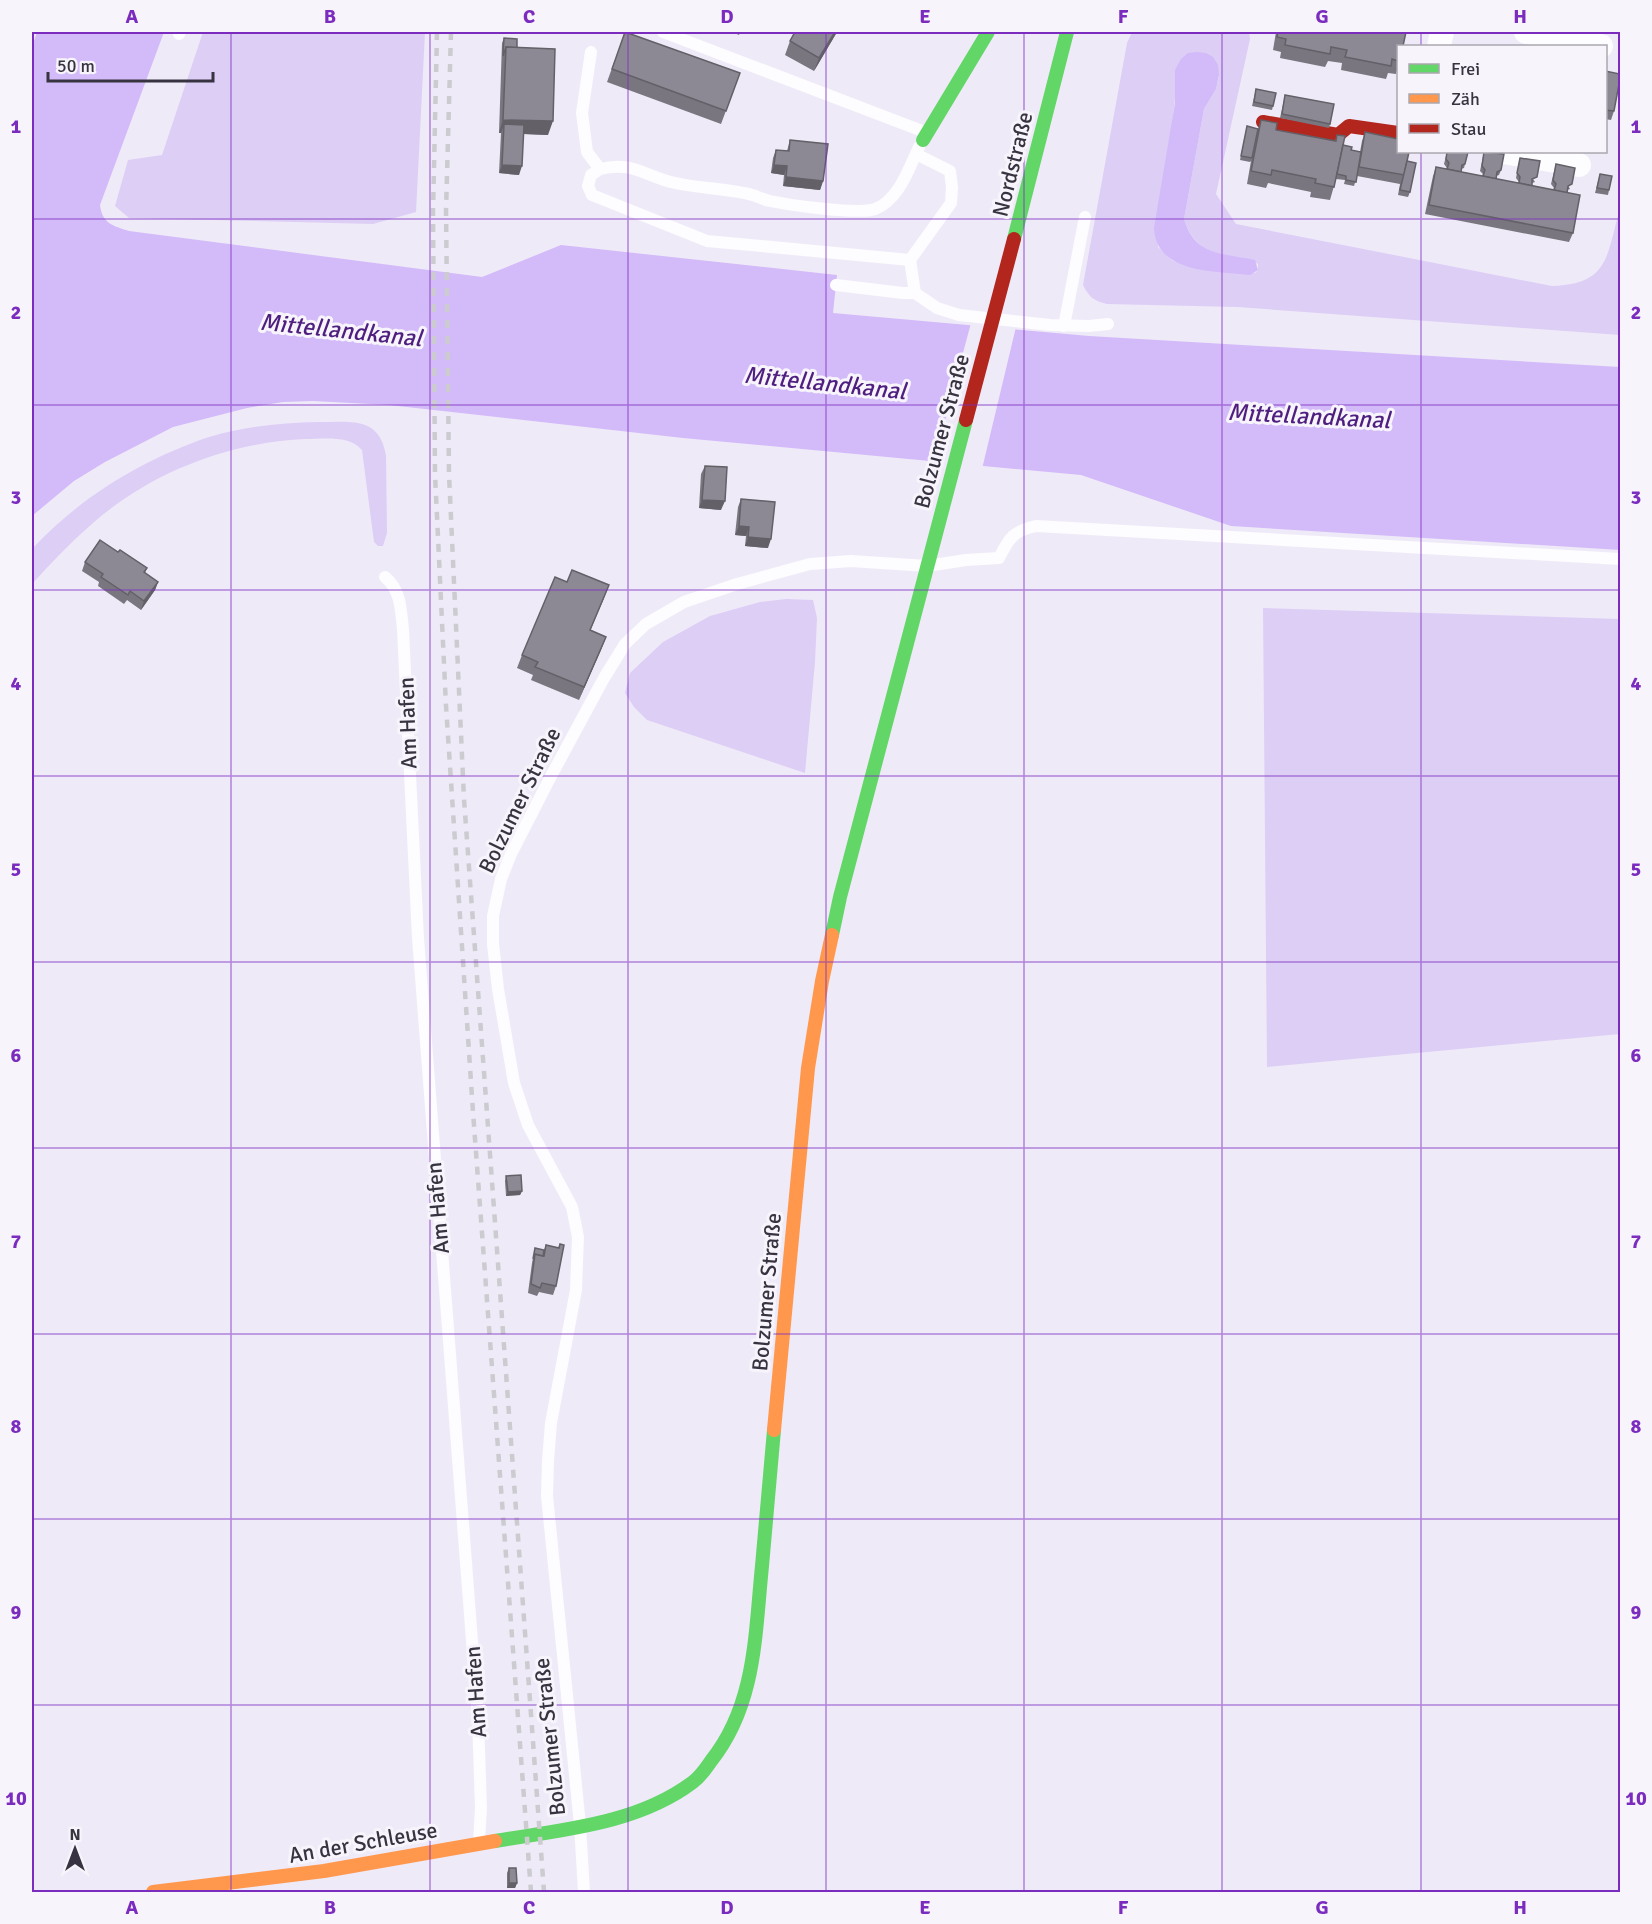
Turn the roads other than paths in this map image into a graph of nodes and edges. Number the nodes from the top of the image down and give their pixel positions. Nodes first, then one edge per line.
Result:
1 (663, 32) edge
2 (988, 32) edge
3 (1066, 32) edge
4 (1526, 32) edge
5 (1594, 45) edge
6 (591, 52) dead end
7 (1263, 122) edge
8 (1397, 134) edge
9 (924, 136) junction
10 (1509, 153) edge
11 (916, 154) junction
12 (1579, 165) dead end
13 (600, 169) junction
14 (1085, 217) dead end
15 (910, 260) junction
16 (836, 285) dead end
17 (915, 293) junction
18 (996, 306) joint
19 (1108, 324) dead end
20 (1064, 326) junction
21 (1620, 559) edge
22 (927, 566) junction
23 (385, 577) dead end
24 (580, 1825) junction
25 (479, 1843) junction
26 (324, 1871) junction
27 (327, 1886) dead end
28 (153, 1893) edge
29 (584, 1893) edge

1 - 9 lane
2 - 9 main road
3 - 18 main road, Nordstraße
4 - 5 street
6 - 13 lane
7 - 8 main road
9 - 11 lane
10 - 12 street
11 - 13 lane
11 - 15 lane
13 - 15 lane
14 - 20 lane
15 - 17 lane
16 - 17 lane
17 - 20 lane
18 - 22 main road, Bolzumer Straße
19 - 20 lane
21 - 22 lane
22 - 24 main road, Bolzumer Straße
22 - 24 lane, Bolzumer Straße
23 - 25 lane, Am Hafen
24 - 25 main road, An der Schleuse
24 - 29 lane
25 - 26 main road, An der Schleuse
26 - 27 lane
26 - 28 main road, An der Schleuse

